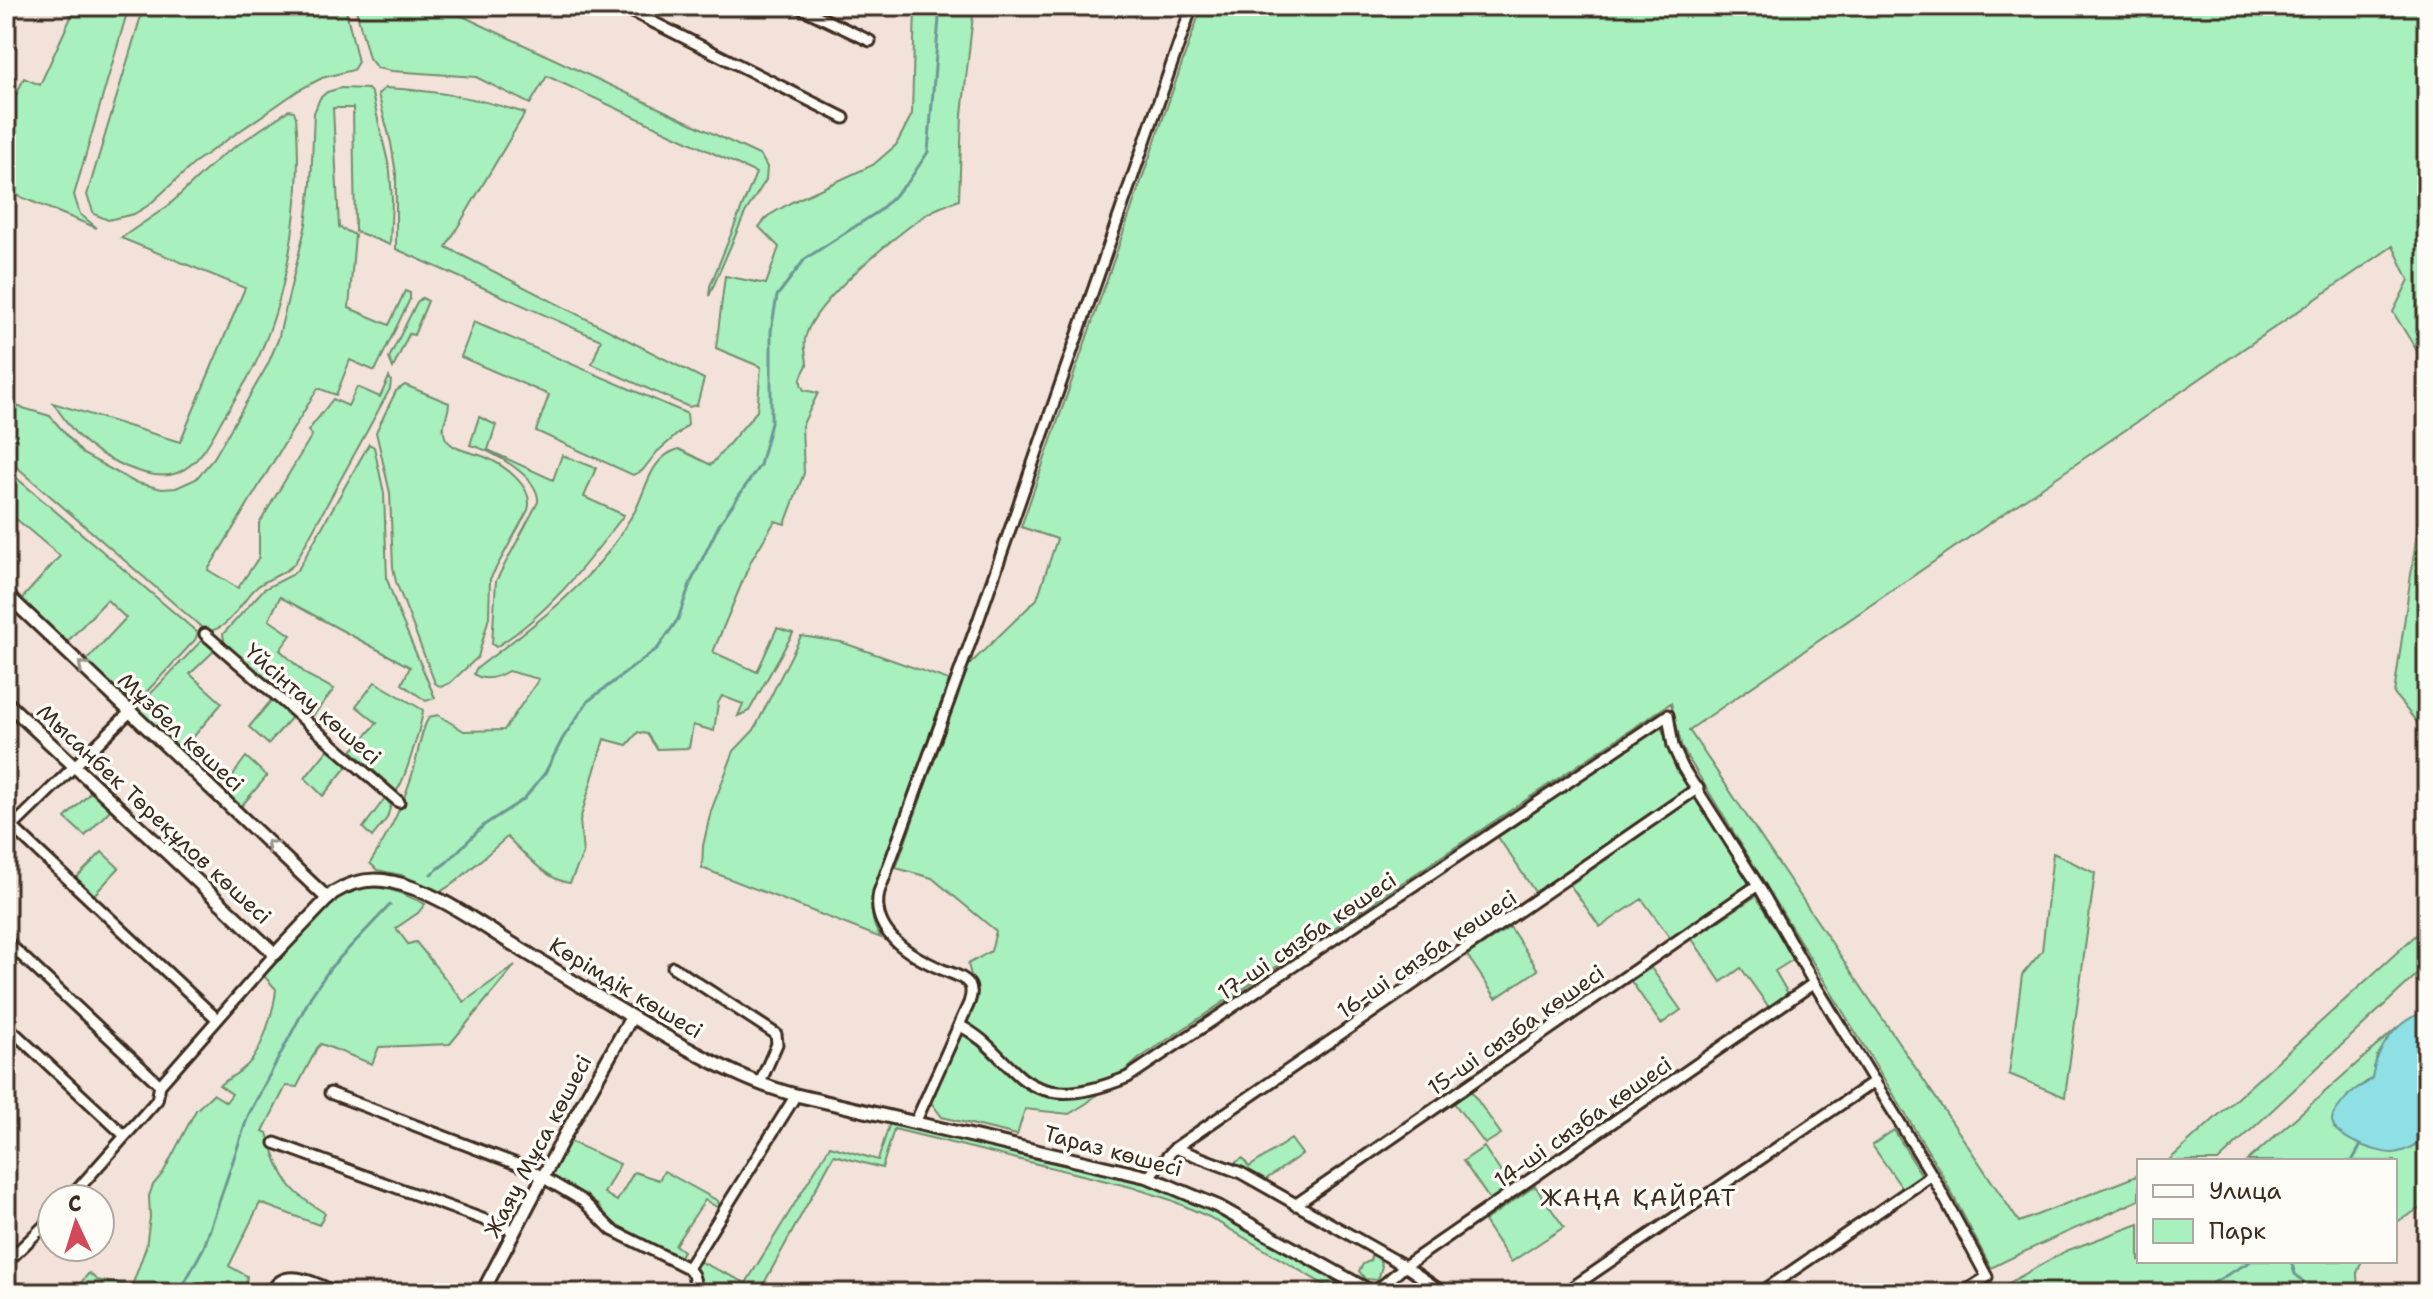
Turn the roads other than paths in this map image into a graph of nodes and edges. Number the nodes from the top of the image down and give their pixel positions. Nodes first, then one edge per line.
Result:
1 (621, 6) edge
2 (797, 6) edge
3 (1192, 6) edge
4 (870, 41) dead end
5 (844, 118) dead end
6 (6, 594) edge
7 (205, 634) dead end
8 (6, 702) edge
9 (131, 711) junction
10 (74, 767) junction
11 (1698, 788) junction
12 (399, 802) dead end
13 (8, 827) edge
14 (350, 876) dead end
15 (1758, 885) junction
16 (331, 896) junction
17 (6, 941) edge
18 (275, 954) junction
19 (673, 967) dead end
20 (1814, 983) junction
21 (631, 1018) junction
22 (217, 1019) junction
23 (6, 1025) edge
24 (959, 1025) junction
25 (1875, 1081) junction
26 (760, 1083) junction
27 (160, 1085) junction
28 (330, 1093) dead end
29 (796, 1095) junction
30 (915, 1123) junction
31 (125, 1136) junction
32 (275, 1143) dead end
33 (1175, 1148) junction
34 (1932, 1175) junction
35 (543, 1177) junction
36 (1148, 1177) junction
37 (83, 1183) edge
38 (1295, 1205) junction
39 (515, 1231) junction
40 (36, 1232) edge
41 (8, 1257) edge
42 (1405, 1266) junction
43 (688, 1268) junction
44 (271, 1293) edge
45 (337, 1293) edge
46 (482, 1293) edge
47 (698, 1293) edge
48 (1374, 1293) edge
49 (1444, 1293) edge
50 (1564, 1293) edge
51 (1760, 1293) edge
52 (1962, 1293) edge

1 - 5 street
2 - 4 street
3 - 24 street
9 -> 6 street, Мұзбел көшесі
7 - 12 street, Үйсінтау көшесі
8 - 10 street, Мысанбек Төреқұлов көшесі
9 - 10 street
16 -> 9 street, Мұзбел көшесі
10 - 13 street
10 - 18 street, Мысанбек Төреқұлов көшесі
11 - 15 street
11 - 24 street, 17-ші сызба көшесі
11 - 33 street, 16-ші сызба көшесі
13 - 22 street
14 - 16 street
15 - 20 street
15 - 38 street, 15-ші сызба көшесі
16 - 18 street
16 - 21 street, Көрімдік көшесі
17 - 27 street
18 - 22 street
19 - 26 street
20 - 25 street
20 - 42 street, 14-ші сызба көшесі
21 - 26 street, Көрімдік көшесі
21 - 35 street, Жаяу Мұса көшесі
22 - 27 street
23 - 31 street
24 - 30 street
25 - 34 street
25 - 50 street
26 - 29 street, Көрімдік көшесі
27 - 31 street
28 - 35 street
29 - 30 street, Көрімдік көшесі
29 - 43 street
30 - 36 street, Тараз көшесі
31 - 37 street
32 - 39 street
33 - 36 street, 16-ші сызба көшесі
33 - 38 street
34 - 51 street
34 - 52 street
35 - 39 street, Жаяу Мұса көшесі
35 - 43 street
36 - 48 street, Тараз көшесі
38 - 42 street
39 - 46 street, Жаяу Мұса көшесі
40 - 41 street
42 - 48 street, 14-ші сызба көшесі
42 - 49 street
43 - 47 street
44 - 45 street

